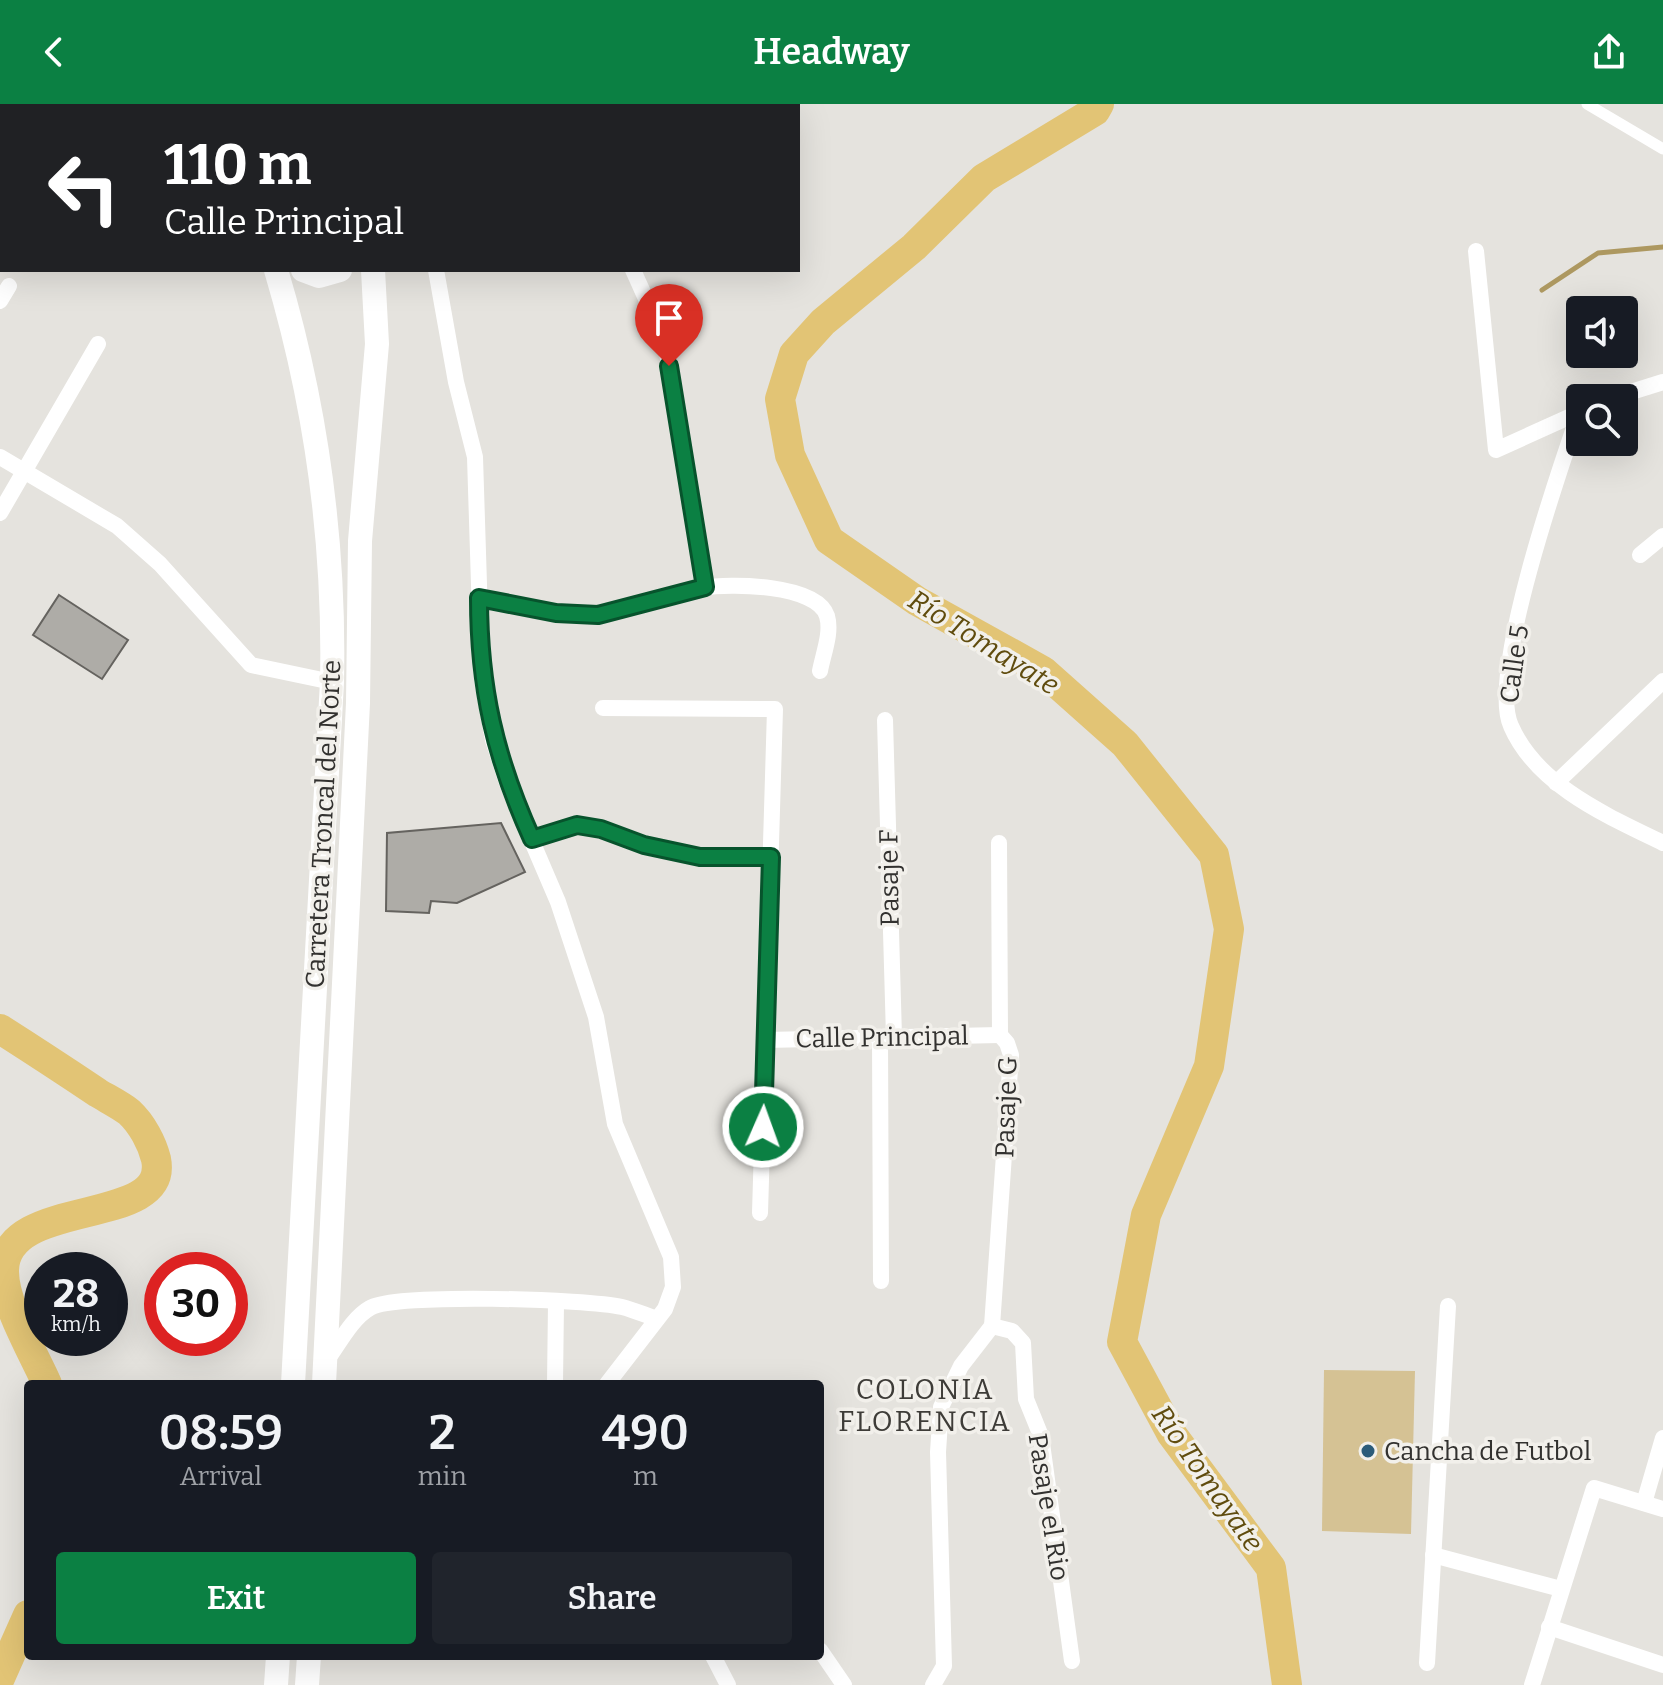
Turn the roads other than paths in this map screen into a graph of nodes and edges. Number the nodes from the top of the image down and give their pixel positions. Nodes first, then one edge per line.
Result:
1 (1587, 104) edge
2 (1663, 149) edge
3 (1476, 251) dead end
4 (276, 272) edge
5 (308, 272) edge
6 (333, 272) edge
7 (373, 272) edge
8 (436, 272) edge
9 (634, 272) edge
10 (9, 286) dead end
11 (0, 301) edge
12 (98, 344) dead end
13 (1663, 382) edge
14 (1638, 390) edge
15 (1566, 418) edge
16 (1566, 455) edge
17 (0, 457) edge
18 (26, 473) junction
19 (0, 513) edge
20 (1663, 536) edge
21 (1640, 555) dead end
22 (705, 587) junction
23 (479, 598) junction
24 (820, 671) dead end
25 (1663, 681) edge
26 (332, 682) junction
27 (603, 708) dead end
28 (885, 720) dead end
29 (1556, 783) junction
30 (532, 839) junction
31 (999, 843) dead end
32 (1663, 843) edge
33 (771, 857) junction
34 (1000, 1035) junction
35 (887, 1037) junction
36 (765, 1040) junction
37 (760, 1213) dead end
38 (881, 1281) dead end
39 (556, 1303) junction
40 (1448, 1306) dead end
41 (657, 1319) junction
42 (992, 1326) junction
43 (324, 1373) edge
44 (293, 1380) edge
45 (555, 1380) edge
46 (610, 1380) edge
47 (1663, 1438) edge
48 (1644, 1503) junction
49 (1663, 1509) edge
50 (1433, 1555) junction
51 (1561, 1589) junction
52 (1549, 1627) junction
53 (824, 1656) edge
54 (278, 1660) edge
55 (309, 1660) edge
56 (715, 1660) edge
57 (1072, 1661) dead end
58 (1427, 1663) dead end
59 (1663, 1665) edge
60 (276, 1685) edge
61 (307, 1685) edge
62 (728, 1685) edge
63 (844, 1685) edge
64 (933, 1685) edge
65 (1532, 1685) edge

1 - 2 street
3 - 15 street
4 - 26 main road, Carretera Troncal del Norte
5 - 6 main road
7 - 43 main road, Carretera Troncal del Norte
8 - 23 street
9 - 22 street
10 - 11 street
12 - 18 street
13 - 14 street
16 - 29 street, Calle 5
17 - 18 street
18 - 19 street
18 - 26 street
20 - 21 street
22 - 23 street
22 - 24 street
23 - 30 street
25 - 29 street
26 - 44 main road, Carretera Troncal del Norte
27 - 33 street
28 - 35 street, Pasaje F
29 - 32 street, Calle 5
30 - 33 street
30 - 41 street
31 - 34 street, Pasaje G
33 - 36 street
34 - 35 street, Calle Principal
34 - 42 street, Pasaje G
35 - 36 street, Calle Principal
35 - 38 street, Pasaje F
36 - 37 street
39 - 41 street
39 - 43 street
39 - 45 street
40 - 50 street
41 - 46 street
42 - 57 street, Pasaje el Rio
42 - 64 street
47 - 48 street
48 - 49 street
48 - 51 street
50 - 51 street
50 - 58 street
51 - 52 street
52 - 59 street
52 - 65 street
53 - 63 street
54 - 60 main road
55 - 61 main road
56 - 62 street

